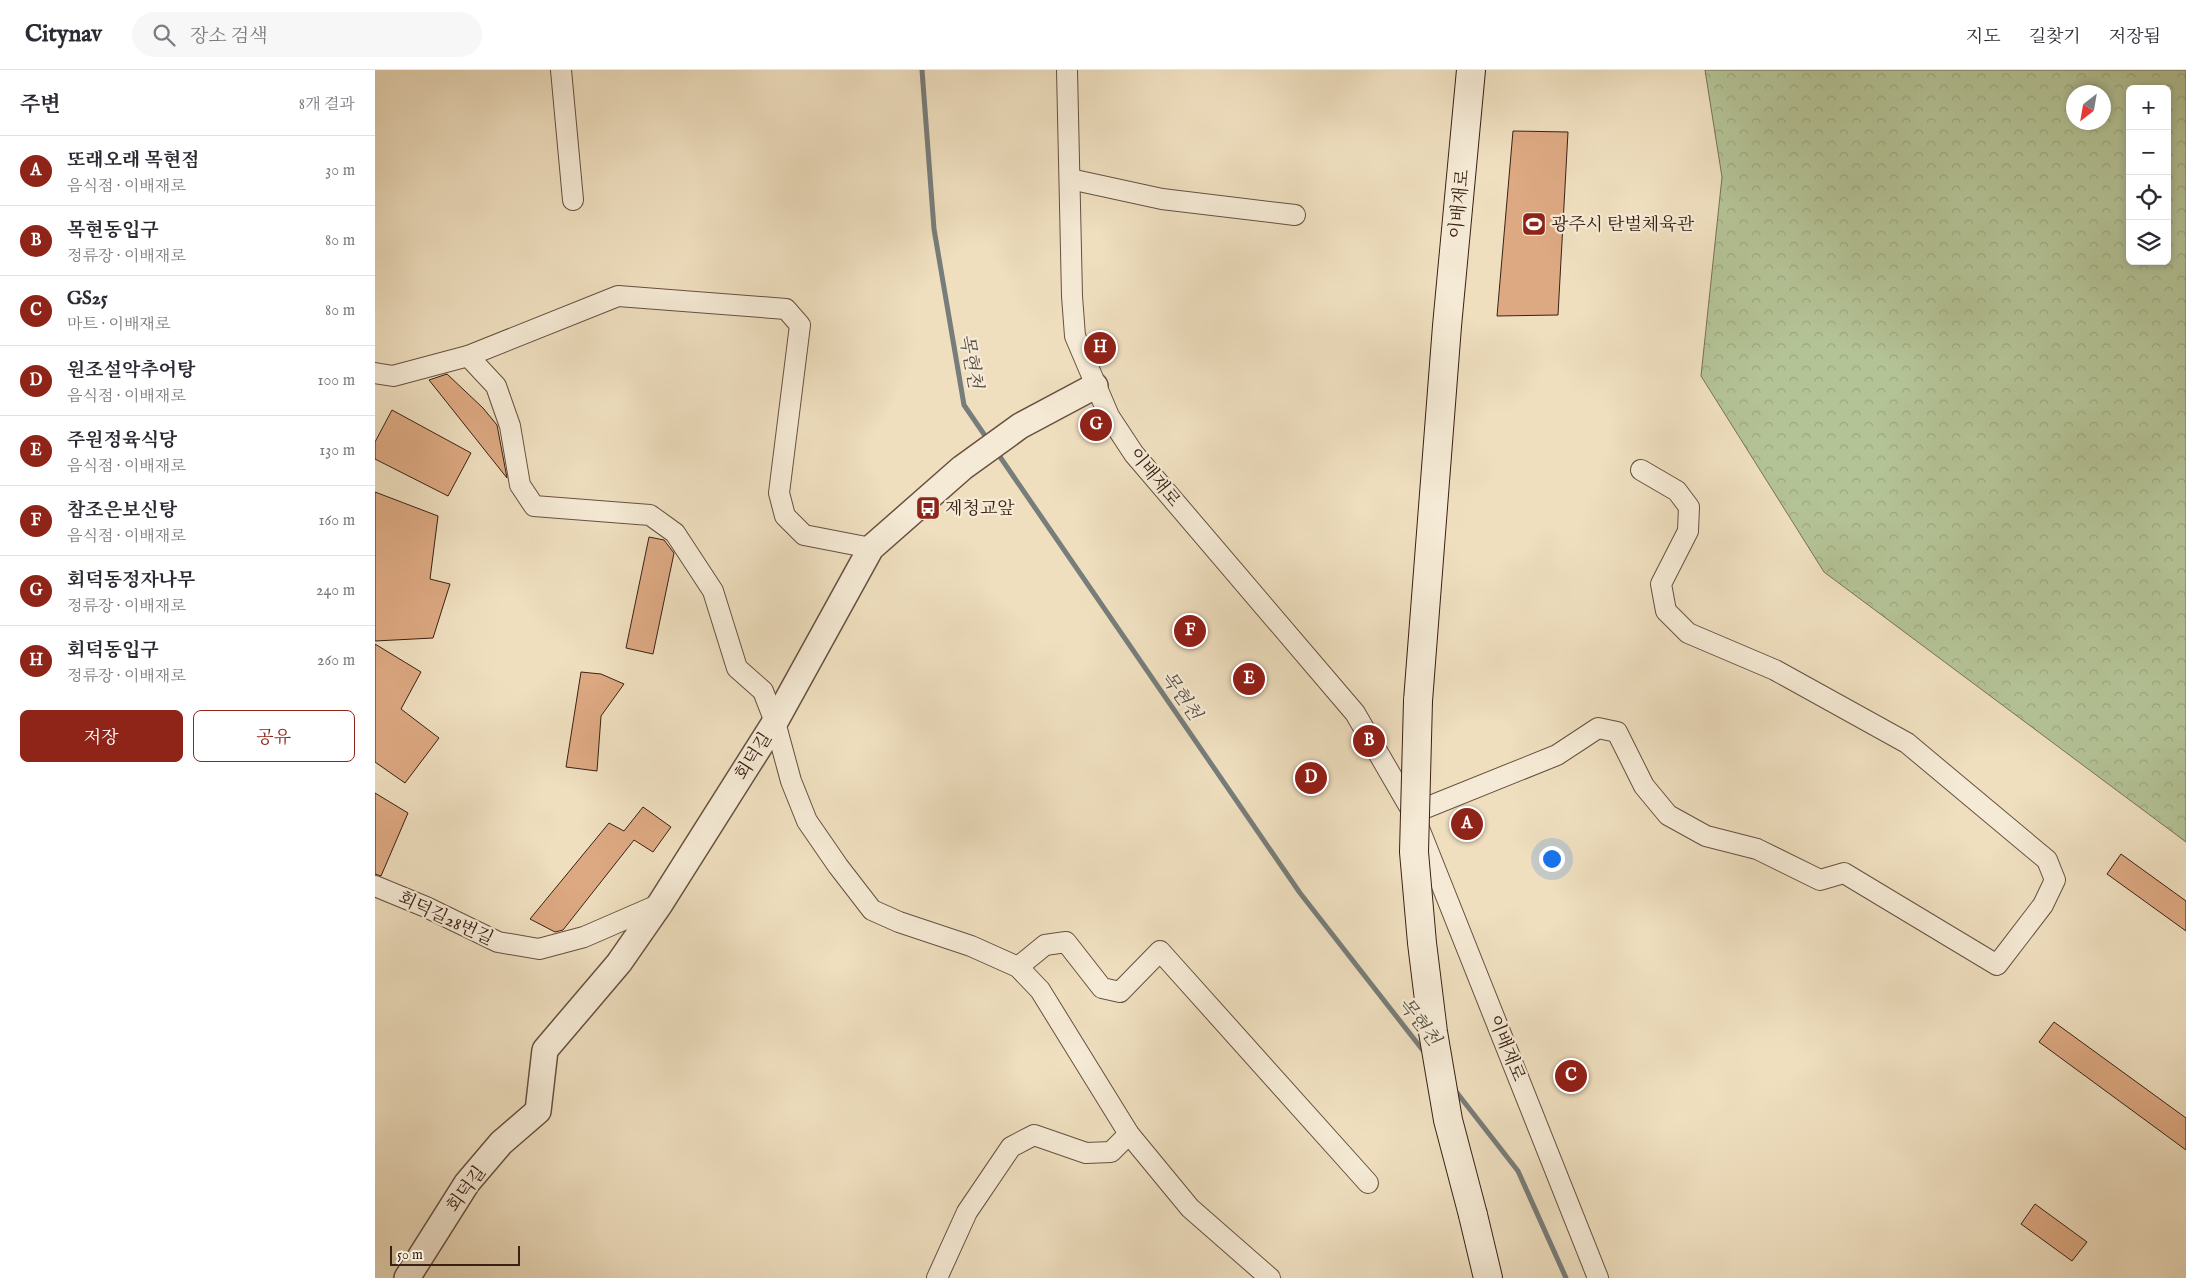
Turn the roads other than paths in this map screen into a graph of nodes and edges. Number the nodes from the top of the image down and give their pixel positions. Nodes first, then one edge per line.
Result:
1 (561, 70) edge
2 (1067, 70) edge
3 (1471, 70) edge
4 (1071, 179) junction
5 (573, 200) dead end
6 (1295, 215) dead end
7 (468, 356) junction
8 (375, 373) edge
9 (1095, 386) junction
10 (1641, 470) dead end
11 (871, 548) junction
12 (775, 722) junction
13 (1413, 813) junction
14 (375, 886) edge
15 (660, 904) junction
16 (1018, 968) junction
17 (1129, 1134) junction
18 (1369, 1183) dead end
19 (407, 1278) edge
20 (937, 1278) edge
21 (1270, 1278) edge
22 (1488, 1278) edge
23 (1598, 1278) edge

1 - 5 street
2 - 4 street, 이배재로
3 - 22 main road, 이배재로, bridge
4 - 6 street
4 - 9 street, 이배재로
7 - 8 street
7 - 11 street
7 - 12 street
9 - 11 street, 회덕길
9 - 13 street, 이배재로
10 - 13 street
11 - 12 street, 회덕길
12 - 15 street, 회덕길
12 - 16 street
13 - 23 street, 이배재로
14 - 15 street, 회덕길28번길
15 - 19 street, 회덕길
16 - 17 street
16 - 18 street
17 - 20 street
17 - 21 street

